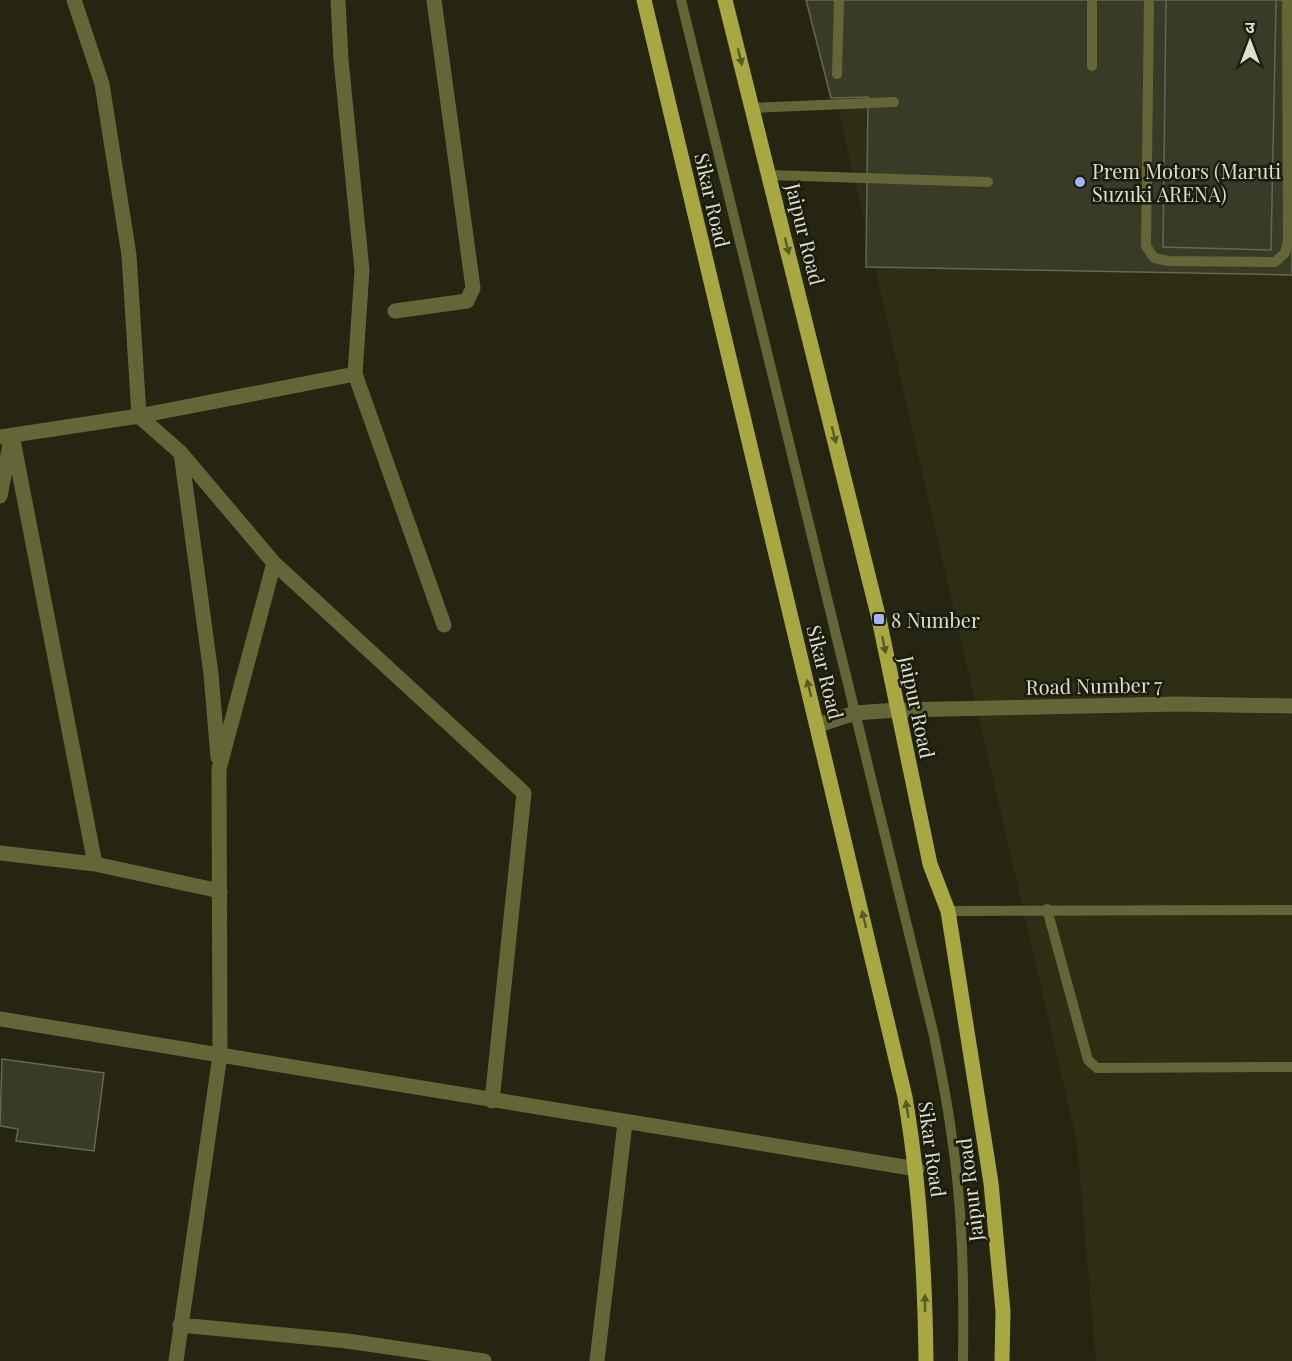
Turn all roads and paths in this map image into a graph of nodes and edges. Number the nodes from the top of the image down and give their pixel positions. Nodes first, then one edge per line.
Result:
1 (74, 0) edge
2 (338, 0) edge
3 (434, 0) edge
4 (644, 0) edge
5 (681, 0) edge
6 (726, 0) edge
7 (839, 0) edge
8 (1092, 0) edge
9 (1149, 0) edge
10 (1287, 0) edge
11 (1092, 66) dead end
12 (837, 74) dead end
13 (894, 102) dead end
14 (753, 108) junction
15 (770, 175) junction
16 (988, 182) dead end
17 (395, 311) dead end
18 (356, 374) junction
19 (139, 416) junction
20 (6, 436) edge
21 (181, 453) junction
22 (0, 496) edge
23 (274, 563) junction
24 (444, 625) dead end
25 (1292, 706) edge
26 (897, 710) junction
27 (855, 713) junction
28 (818, 725) junction
29 (219, 768) junction
30 (0, 853) edge
31 (94, 864) junction
32 (220, 891) junction
33 (1047, 909) junction
34 (1292, 910) edge
35 (948, 911) junction
36 (0, 1019) edge
37 (220, 1055) junction
38 (1292, 1066) edge
39 (492, 1101) junction
40 (625, 1123) junction
41 (917, 1169) junction
42 (180, 1325) junction
43 (176, 1361) edge
44 (484, 1361) edge
45 (597, 1361) edge
46 (926, 1361) edge
47 (963, 1361) edge
48 (1002, 1361) edge

1 - 19 street
2 - 18 street
3 - 17 street
28 -> 4 main road, Sikar Road
5 - 27 lane
6 -> 14 main road, Jaipur Road
7 - 12 lane
8 - 11 lane
9 - 10 lane
13 - 14 lane
14 - 15 main road, Jaipur Road
15 - 16 lane
15 -> 26 main road, Jaipur Road
18 - 19 street
18 - 24 street
19 - 20 street
19 - 21 street
20 - 22 street
20 - 31 street
21 - 23 street
21 - 29 street
23 - 29 street
23 - 39 street
25 - 26 street, Road Number 7
26 - 27 street, Road Number 7
26 - 35 main road, Jaipur Road
27 - 28 street, Road Number 7
27 - 47 lane
41 -> 28 main road, Sikar Road
29 - 32 street
30 - 31 street
31 - 32 street
32 - 37 street
33 - 34 lane
33 - 35 lane
33 - 38 lane
35 - 48 main road, Jaipur Road
36 - 37 street
37 - 39 street
37 - 42 street
39 - 40 street
40 - 41 street
40 - 45 street
46 -> 41 main road, Sikar Road
42 - 43 street
42 - 44 street

